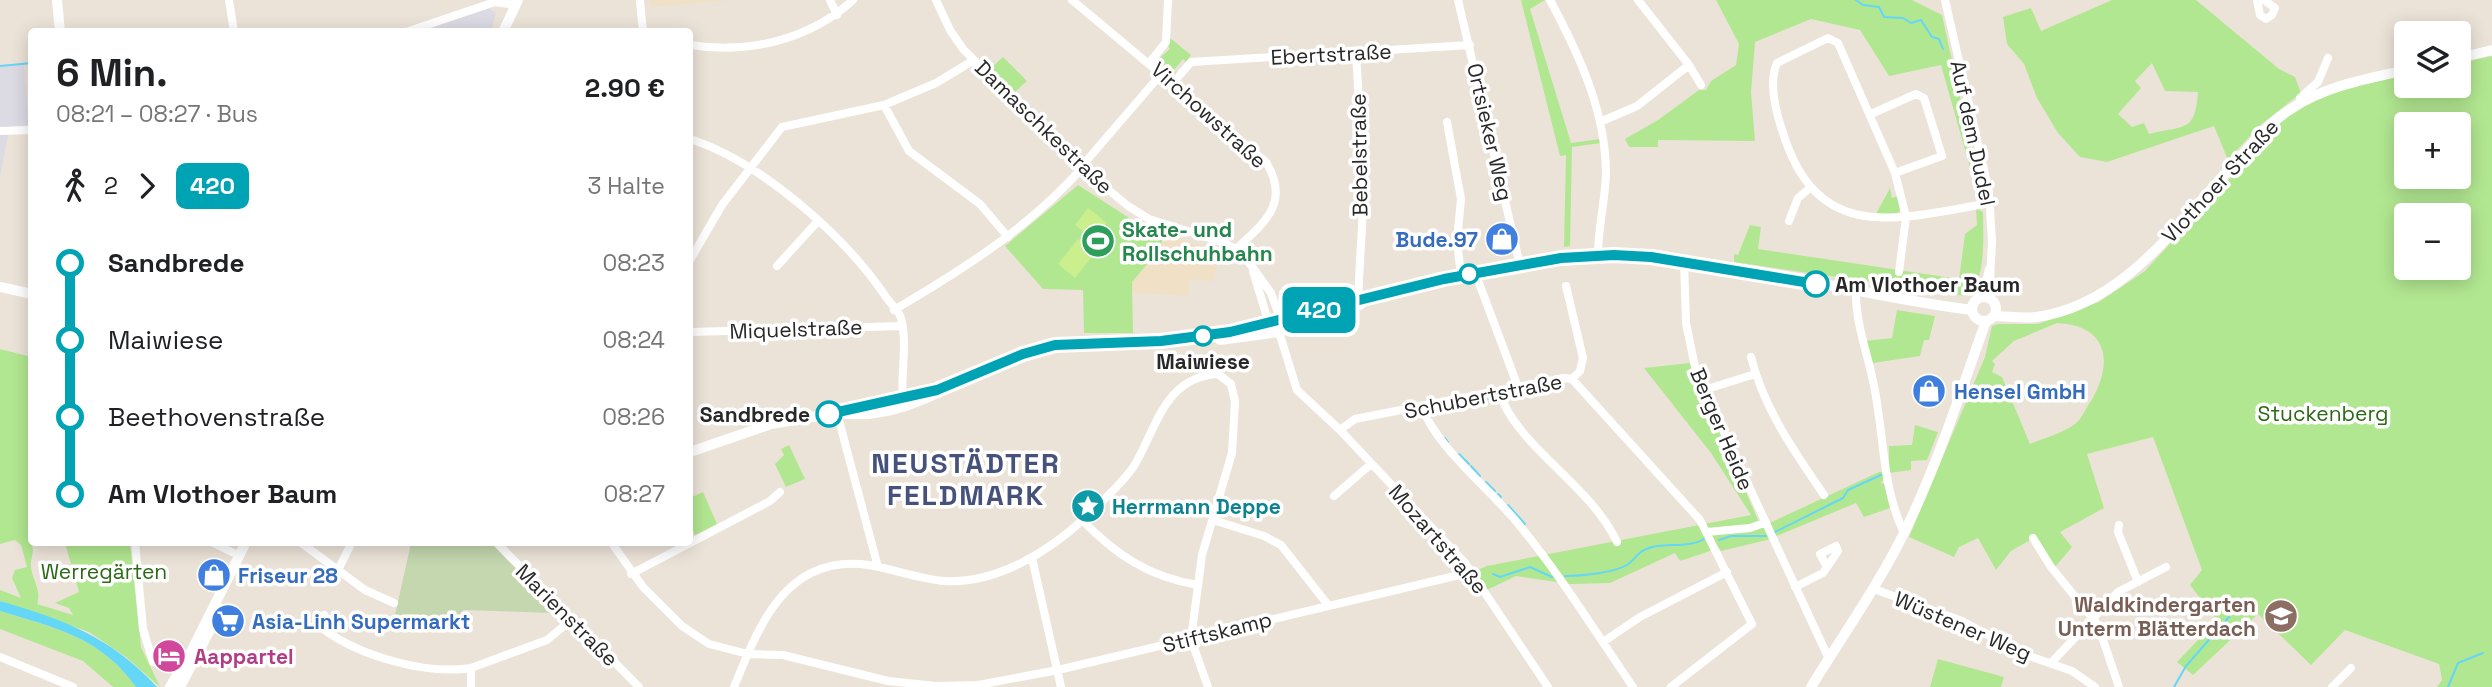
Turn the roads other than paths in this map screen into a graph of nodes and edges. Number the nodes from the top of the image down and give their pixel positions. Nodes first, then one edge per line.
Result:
1 (57, 0) edge
2 (229, 0) edge
3 (830, 0) edge
4 (853, 0) edge
5 (936, 0) edge
6 (1072, 0) edge
7 (1168, 0) edge
8 (1458, 0) edge
9 (1550, 0) edge
10 (1638, 0) edge
11 (1945, 0) edge
12 (2258, 0) edge
13 (2264, 0) edge
14 (516, 2) edge
15 (640, 2) edge
16 (836, 15) junction
17 (60, 28) edge
18 (233, 28) edge
19 (418, 28) edge
20 (505, 28) edge
21 (643, 28) edge
22 (1470, 44) junction
23 (693, 45) edge
24 (2492, 50) edge
25 (1356, 52) junction
26 (2471, 55) edge
27 (2328, 58) dead end
28 (974, 60) junction
29 (1150, 62) junction
30 (1689, 65) junction
31 (1162, 73) junction
32 (2394, 73) edge
33 (1173, 83) junction
34 (1701, 85) dead end
35 (2300, 104) junction
36 (884, 105) junction
37 (1871, 114) junction
38 (1447, 121) dead end
39 (1600, 122) junction
40 (28, 130) edge
41 (0, 131) edge
42 (693, 140) edge
43 (1088, 159) dead end
44 (750, 168) junction
45 (1082, 168) junction
46 (1895, 173) junction
47 (1811, 187) junction
48 (1990, 203) junction
49 (1906, 217) junction
50 (818, 220) junction
51 (1789, 221) dead end
52 (1008, 237) junction
53 (1236, 249) junction
54 (693, 255) edge
55 (1598, 256) junction
56 (1684, 262) junction
57 (1520, 265) junction
58 (777, 266) dead end
59 (1899, 272) dead end
60 (1461, 276) junction
61 (1479, 283) dead end
62 (1566, 286) dead end
63 (0, 287) edge
64 (1856, 290) junction
65 (1395, 291) junction
66 (28, 293) edge
67 (1358, 299) junction
68 (1984, 309) junction
69 (894, 310) junction
70 (902, 326) junction
71 (1276, 326) junction
72 (693, 332) edge
73 (1751, 357) dead end
74 (1755, 374) junction
75 (1572, 379) junction
76 (1518, 387) junction
77 (1703, 390) junction
78 (1499, 391) junction
79 (903, 403) junction
80 (1422, 407) junction
81 (837, 413) junction
82 (1340, 430) junction
83 (693, 451) edge
84 (1371, 464) junction
85 (780, 492) dead end
86 (1824, 495) dead end
87 (1334, 496) dead end
88 (1082, 520) junction
89 (1213, 520) junction
90 (1763, 523) junction
91 (2119, 525) dead end
92 (1706, 530) junction
93 (1904, 533) junction
94 (2033, 538) dead end
95 (693, 541) edge
96 (1617, 542) dead end
97 (135, 546) edge
98 (219, 546) edge
99 (244, 546) edge
100 (251, 546) edge
101 (305, 546) edge
102 (350, 546) edge
103 (500, 546) edge
104 (614, 546) edge
105 (683, 546) edge
106 (240, 556) junction
107 (1032, 558) junction
108 (878, 567) junction
109 (1827, 567) dead end
110 (2166, 567) dead end
111 (338, 570) junction
112 (1472, 572) junction
113 (1727, 572) junction
114 (631, 573) junction
115 (2138, 582) junction
116 (1198, 585) junction
117 (1795, 587) junction
118 (1874, 589) junction
119 (394, 603) dead end
120 (1328, 605) junction
121 (324, 615) dead end
122 (571, 620) junction
123 (2095, 621) junction
124 (1191, 639) junction
125 (1603, 642) junction
126 (748, 654) junction
127 (0, 657) edge
128 (1829, 659) junction
129 (153, 662) dead end
130 (2052, 662) junction
131 (471, 668) junction
132 (2351, 668) dead end
133 (1058, 670) junction
134 (175, 686) edge
135 (73, 687) edge
136 (471, 687) edge
137 (639, 687) edge
138 (734, 687) edge
139 (961, 687) edge
140 (1061, 687) edge
141 (1208, 687) edge
142 (1548, 687) edge
143 (1633, 687) edge
144 (1671, 687) edge
145 (1811, 687) edge
146 (2095, 687) edge
147 (2119, 687) edge
148 (2332, 687) edge

1 - 17 main road
2 - 18 street
3 - 16 street
4 - 16 street
5 - 28 street, Damaschkestraße
6 - 29 street, Virchowstraße
7 - 29 street
8 - 22 street, Ortsieker Weg
9 - 39 street
10 - 30 street
11 - 48 street, Auf dem Dudel
12 - 13 street
14 - 19 street
14 - 20 main road
15 - 21 street
16 - 23 street
22 - 25 street, Ebertstraße
22 - 57 street, Ortsieker Weg
24 - 26 main road
25 - 33 street, Ebertstraße
25 - 67 street, Bebelstraße
27 - 35 street
28 - 36 street
28 - 45 street, Damaschkestraße
29 - 31 street, Virchowstraße
30 - 34 street
30 - 39 street
31 - 33 street, Virchowstraße
31 - 43 street
32 - 35 main road, Vlothoer Straße
33 - 53 street, Virchowstraße
35 - 68 main road, Vlothoer Straße
36 - 44 street
36 - 52 street
37 - 46 street
37 - 46 street
37 - 47 street
38 - 60 street
39 - 55 street
40 - 41 street
42 - 44 street
44 - 50 street
44 - 54 street
45 - 52 street
45 - 53 street, Damaschkestraße
46 - 49 street
47 - 49 street
47 - 51 street
48 - 49 street
48 - 68 street, Auf dem Dudel
49 - 59 street
50 - 58 street
50 - 69 street
52 - 69 street
53 - 71 street, Damaschkestraße
55 - 56 main road, Vlothoer Straße
55 - 57 main road, Vlothoer Straße
56 - 64 main road, Vlothoer Straße
56 - 77 street, Berger Heide
57 - 60 main road, Vlothoer Straße
60 - 65 main road, Vlothoer Straße
61 - 76 street
62 - 75 street, Schubertstraße
63 - 66 main road
64 - 68 main road, Vlothoer Straße
64 - 93 street
65 - 67 main road
65 - 71 main road
67 - 71 main road
68 - 93 main road
69 - 70 street
70 - 72 street, Miquelstraße
70 - 79 street
71 - 79 main road
71 - 82 street, Mozartstraße
73 - 74 street
74 - 77 street
74 - 86 street
75 - 76 street, Schubertstraße
75 - 92 street
76 - 78 street, Schubertstraße
77 - 90 street, Berger Heide
78 - 80 street, Schubertstraße
78 - 96 street
79 - 81 main road
80 - 82 street, Schubertstraße
80 - 125 street
81 - 83 main road
81 - 108 street
82 - 84 street, Mozartstraße
84 - 87 street
84 - 112 street, Mozartstraße
85 - 95 street
88 - 89 street
88 - 107 street
88 - 116 street
89 - 116 street
89 - 120 street
90 - 92 street
90 - 117 street, Berger Heide
91 - 115 street
92 - 113 street
93 - 118 main road
94 - 123 street
97 - 129 street
98 - 106 street
99 - 106 main road
100 - 134 main road
101 - 111 street
102 - 111 street
103 - 122 street, Marienstraße
104 - 114 street, Stiftskamp
105 - 114 street
106 - 134 main road
107 - 108 street
107 - 133 street
108 - 126 street
109 - 117 street
110 - 115 street, Wüstener Weg
111 - 119 street
112 - 120 street, Stiftskamp
112 - 142 street, Mozartstraße
113 - 125 street
113 - 144 street
114 - 126 street, Stiftskamp
115 - 123 street, Wüstener Weg
116 - 124 street
117 - 128 street, Berger Heide
118 - 128 main road
118 - 130 street, Wüstener Weg
120 - 124 street, Stiftskamp
121 - 131 street
122 - 131 street
122 - 137 street, Marienstraße
123 - 130 street, Wüstener Weg
123 - 147 street
124 - 133 street, Stiftskamp
124 - 141 street
125 - 143 street
126 - 138 street
126 - 139 street, Stiftskamp
127 - 135 street
128 - 145 main road
130 - 146 street, Wüstener Weg
131 - 136 street
132 - 148 street
133 - 139 street, Stiftskamp
133 - 140 street

